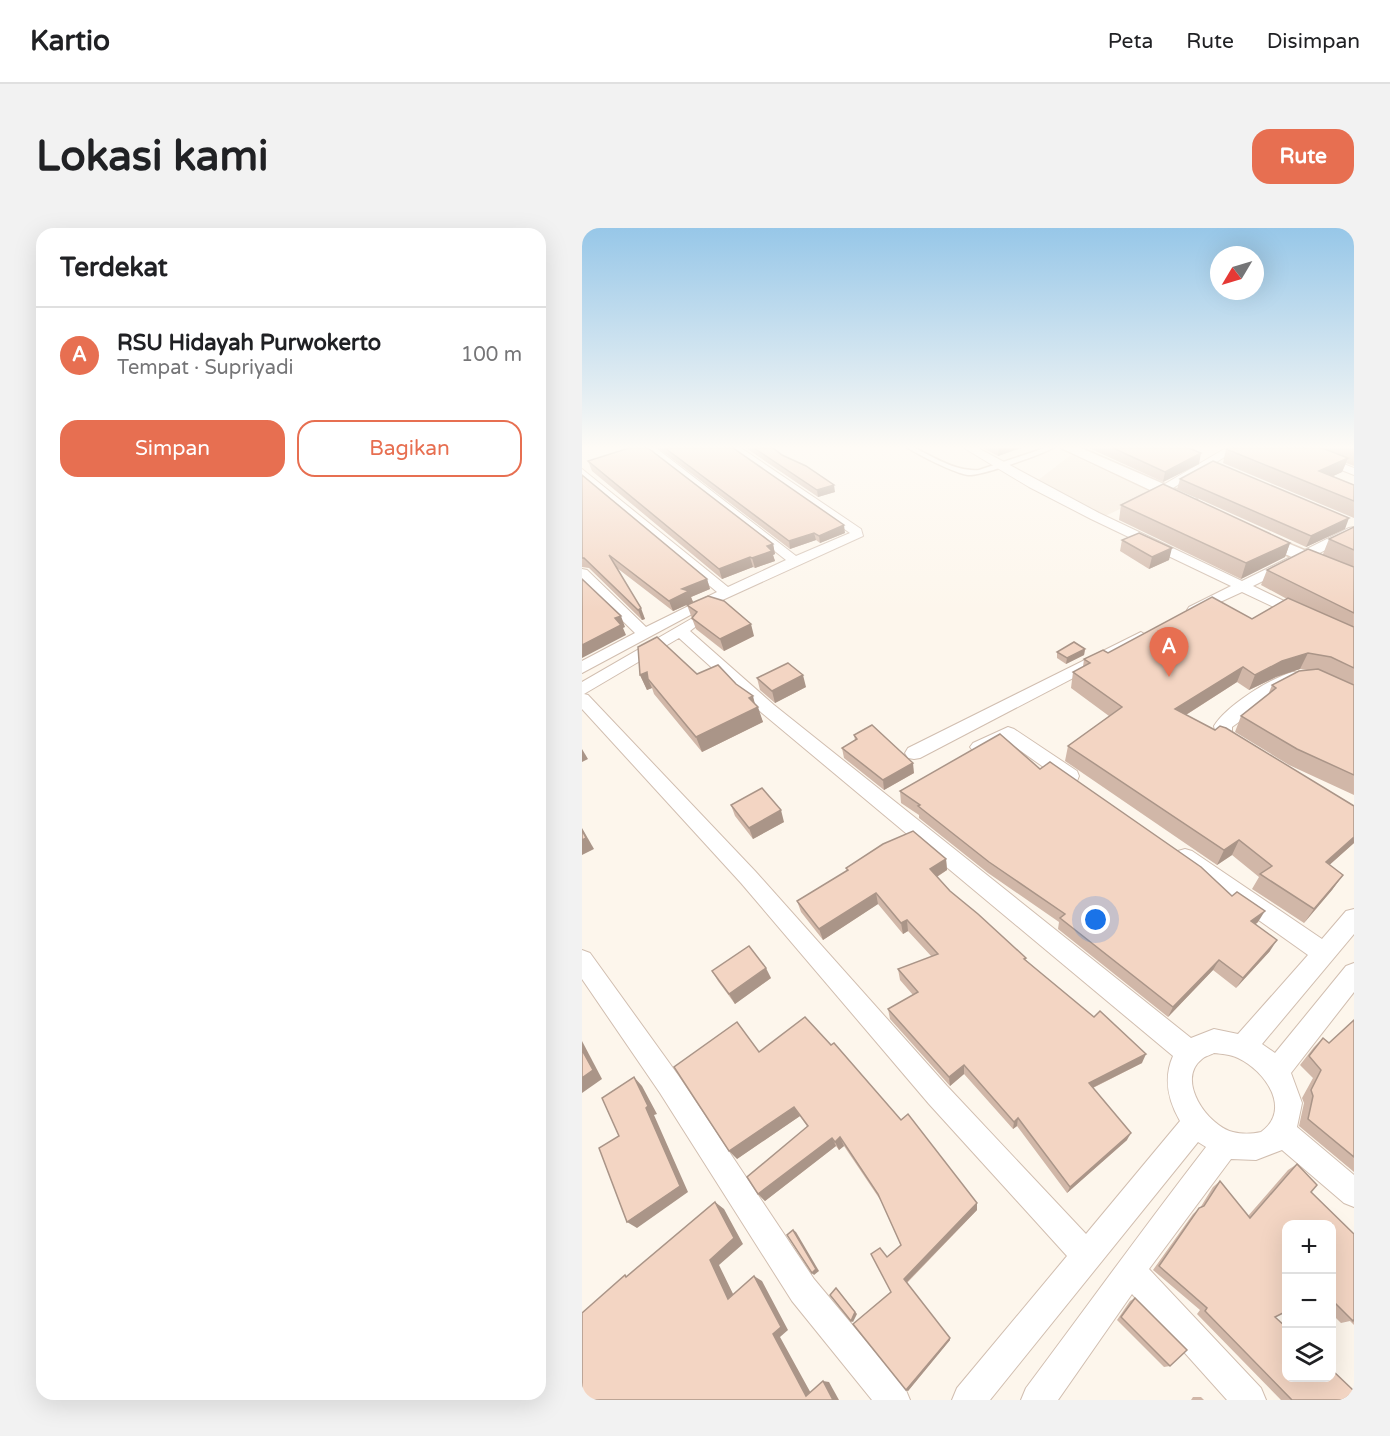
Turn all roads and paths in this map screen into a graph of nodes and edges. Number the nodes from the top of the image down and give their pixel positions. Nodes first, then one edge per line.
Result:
1 (625, 503) edge
2 (716, 503) edge
3 (813, 503) edge
4 (1070, 503) edge
5 (1139, 503) edge
6 (1191, 503) edge
7 (1133, 506) edge
8 (1206, 510) edge
9 (1120, 512) edge
10 (1105, 520) junction
11 (1238, 526) edge
12 (1352, 526) edge
13 (1302, 556) junction
14 (795, 561) junction
15 (582, 573) edge
16 (1354, 578) edge
17 (1244, 586) junction
18 (727, 593) junction
19 (1177, 618) edge
20 (1313, 620) edge
21 (1156, 629) edge
22 (681, 631) junction
23 (645, 634) junction
24 (609, 652) junction
25 (622, 665) junction
26 (582, 668) edge
27 (1310, 676) edge
28 (582, 689) edge
29 (582, 699) edge
30 (914, 753) dead end
31 (1256, 756) edge
32 (962, 757) edge
33 (1084, 786) edge
34 (902, 791) edge
35 (882, 803) junction
36 (1168, 846) edge
37 (1354, 918) edge
38 (1323, 953) junction
39 (582, 960) edge
40 (1351, 985) edge
41 (1244, 1046) junction
42 (1189, 1053) junction
43 (1276, 1072) junction
44 (1196, 1123) junction
45 (1281, 1131) junction
46 (1225, 1144) junction
47 (1354, 1193) edge
48 (1086, 1254) junction
49 (1130, 1270) junction
50 (893, 1400) edge
51 (969, 1400) edge
52 (1038, 1400) edge
53 (1249, 1400) edge

1 - 18 street
2 - 14 street
3 - 14 street
4 - 10 street
5 - 7 street
6 - 8 main road
9 - 10 street
10 - 17 street
11 - 13 main road
12 - 13 street
13 - 16 main road
13 - 17 street
14 - 18 street
15 - 23 street
17 - 19 street
17 - 20 street
18 - 22 street
18 - 23 street
21 - 30 street
22 - 25 street
22 - 35 street
23 - 24 street
24 - 25 street
24 - 26 street
25 - 28 street
27 - 31 street
29 - 48 street
32 - 33 street
34 - 35 street
35 - 42 street
36 - 38 street
37 - 38 street
38 - 41 street
39 - 50 street
40 - 43 street
41 - 42 street
41 - 43 street
42 - 44 street
43 - 45 street
44 - 46 street
44 - 48 street
45 - 46 street
45 - 47 street
46 - 49 street
48 - 51 street
49 - 52 street
49 - 53 street

